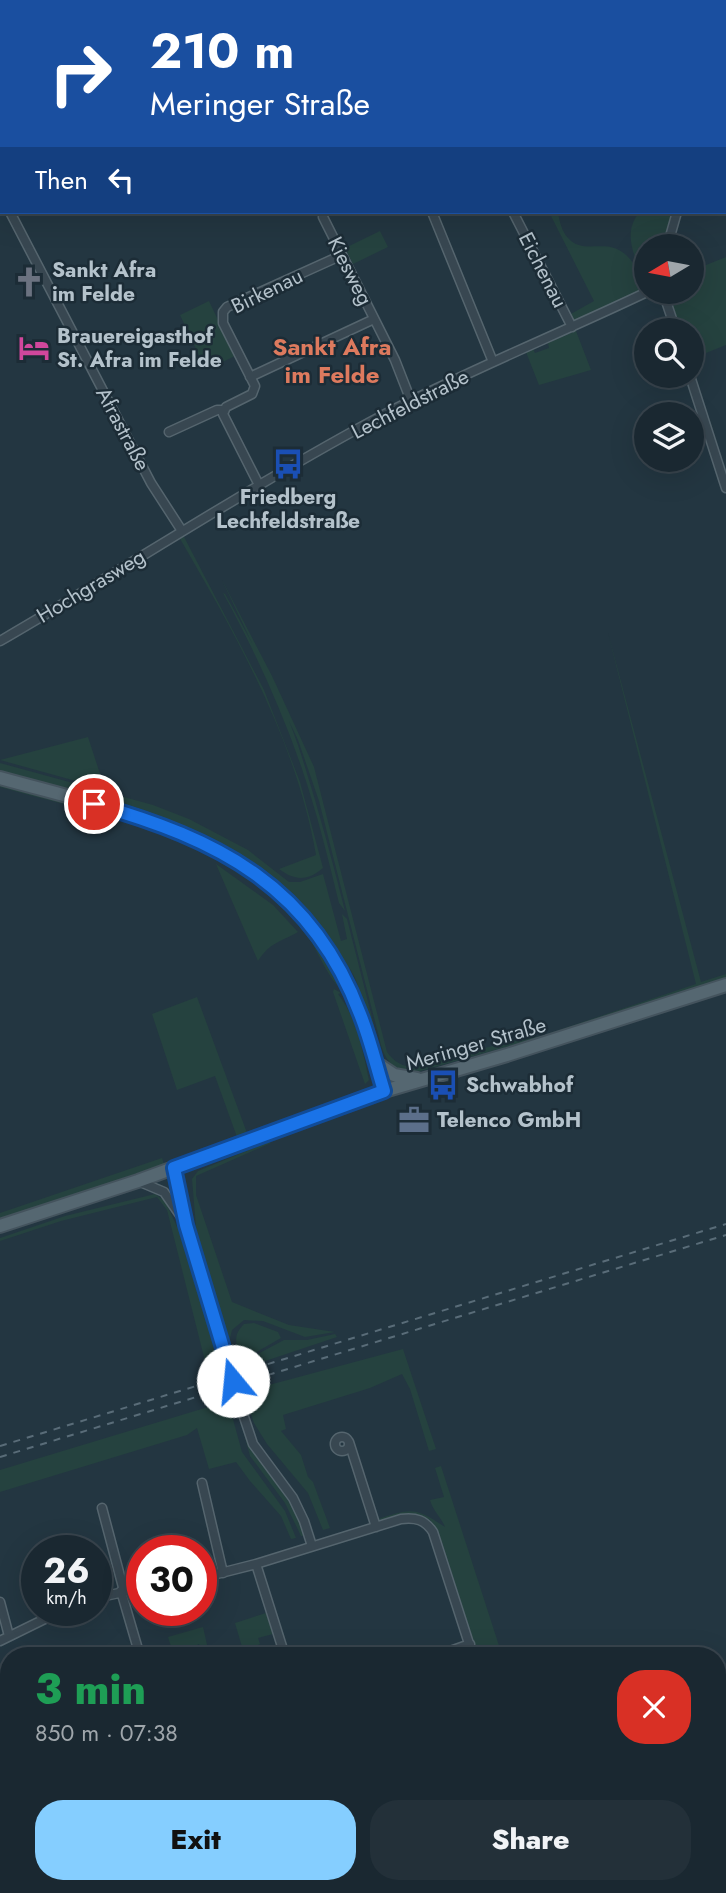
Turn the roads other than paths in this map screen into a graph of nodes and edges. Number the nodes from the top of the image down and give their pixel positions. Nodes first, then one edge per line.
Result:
1 (11, 214) edge
2 (433, 214) edge
3 (514, 214) edge
4 (676, 214) edge
5 (323, 217) dead end
6 (671, 234) edge
7 (342, 255) junction
8 (634, 298) edge
9 (374, 319) junction
10 (572, 327) junction
11 (493, 362) junction
12 (250, 377) junction
13 (694, 388) edge
14 (411, 401) junction
15 (223, 410) junction
16 (169, 432) dead end
17 (260, 487) junction
18 (726, 488) edge
19 (182, 531) junction
20 (0, 641) edge
21 (0, 778) edge
22 (726, 985) edge
23 (376, 1063) junction
24 (421, 1080) junction
25 (384, 1091) junction
26 (174, 1168) junction
27 (138, 1181) junction
28 (186, 1225) junction
29 (0, 1226) edge
30 (349, 1442) dead end
31 (202, 1483) dead end
32 (102, 1508) dead end
33 (376, 1527) junction
34 (312, 1546) junction
35 (256, 1564) junction
36 (223, 1573) junction
37 (217, 1574) edge
38 (126, 1590) edge
39 (122, 1591) junction
40 (112, 1594) edge
41 (0, 1602) edge
42 (30, 1626) edge
43 (9, 1636) junction
44 (0, 1640) edge
45 (470, 1644) junction
46 (138, 1647) edge
47 (282, 1647) edge
48 (462, 1647) edge
49 (471, 1647) edge

1 - 19 street, Afrastraße
2 - 11 street
3 - 10 street, Eichenau
4 - 6 street
5 - 7 street, Kiesweg
7 - 9 street, Kiesweg
7 - 12 street, Birkenau
8 - 10 street, Lechfeldstraße
9 - 12 street
9 - 14 street, Kiesweg
10 - 11 street, Lechfeldstraße
11 - 14 street, Lechfeldstraße
12 - 15 street
13 - 18 street
14 - 17 street, Lechfeldstraße
15 - 16 street
15 - 17 street
17 - 19 street, Lechfeldstraße
19 - 20 street, Hochgrasweg
21 - 23 main road
22 - 24 main road, Meringer Straße
23 - 24 main road
23 - 25 main road
24 - 25 main road, Meringer Straße
25 - 26 main road, Meringer Straße
26 - 27 main road, Meringer Straße
26 - 28 street
27 - 28 street
27 - 29 main road, Meringer Straße
28 - 34 street, bridge
30 - 33 street
31 - 36 street
32 - 39 street
33 - 34 street
33 - 45 street
34 - 35 street
35 - 36 street
35 - 47 street
36 - 37 street
38 - 39 street
39 - 40 street
39 - 46 street
41 - 43 street
42 - 43 street
43 - 44 street
45 - 48 street
45 - 49 street

